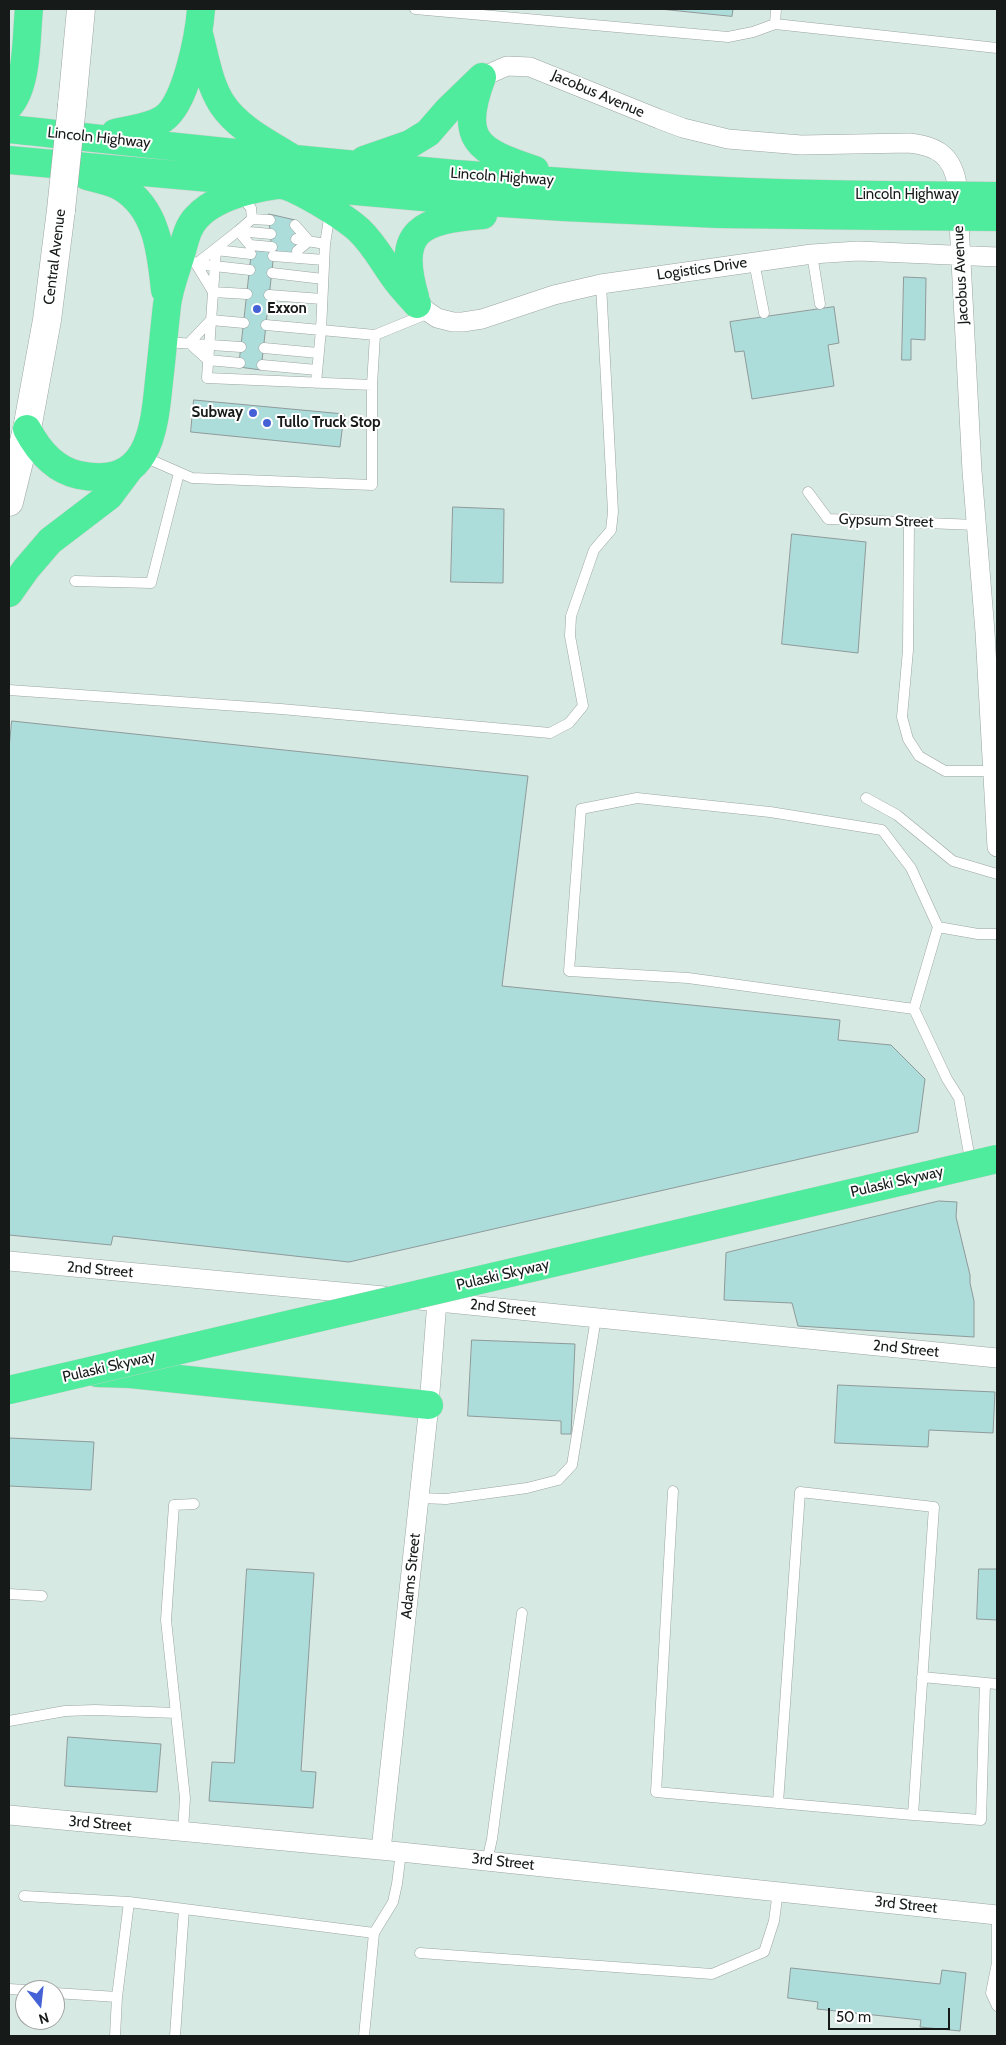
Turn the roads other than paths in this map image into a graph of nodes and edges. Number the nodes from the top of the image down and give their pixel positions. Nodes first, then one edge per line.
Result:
1 (29, 9) edge
2 (81, 9) edge
3 (414, 9) edge
4 (776, 9) edge
5 (200, 21) edge
6 (774, 24) junction
7 (997, 48) edge
8 (482, 76) junction
9 (9, 106) edge
10 (9, 129) edge
11 (91, 138) junction
12 (292, 158) junction
13 (9, 160) edge
14 (41, 161) junction
15 (352, 164) junction
16 (572, 182) junction
17 (281, 185) junction
18 (237, 194) junction
19 (997, 196) edge
20 (881, 205) junction
21 (563, 208) junction
22 (330, 210) junction
23 (997, 217) edge
24 (252, 219) junction
25 (270, 220) dead end
26 (296, 225) dead end
27 (238, 231) junction
28 (271, 234) dead end
29 (296, 239) dead end
30 (309, 242) junction
31 (325, 244) junction
32 (216, 250) junction
33 (296, 251) dead end
34 (251, 254) dead end
35 (812, 254) junction
36 (960, 256) junction
37 (997, 257) edge
38 (189, 259) junction
39 (324, 260) junction
40 (754, 262) junction
41 (215, 266) junction
42 (250, 270) dead end
43 (272, 273) dead end
44 (323, 279) junction
45 (601, 284) junction
46 (213, 292) junction
47 (247, 294) dead end
48 (269, 295) dead end
49 (322, 299) junction
50 (167, 302) junction
51 (820, 304) dead end
52 (423, 308) junction
53 (764, 313) dead end
54 (211, 320) junction
55 (244, 323) dead end
56 (266, 325) dead end
57 (321, 330) junction
58 (375, 335) junction
59 (176, 342) junction
60 (210, 344) junction
61 (241, 347) dead end
62 (264, 348) dead end
63 (318, 353) junction
64 (208, 360) junction
65 (240, 363) dead end
66 (262, 365) dead end
67 (317, 370) junction
68 (207, 378) junction
69 (316, 383) junction
70 (372, 385) junction
71 (26, 429) junction
72 (136, 461) junction
73 (179, 473) junction
74 (808, 492) dead end
75 (9, 502) edge
76 (909, 522) junction
77 (976, 525) junction
78 (75, 582) dead end
79 (9, 593) edge
80 (9, 690) edge
81 (993, 770) junction
82 (866, 798) dead end
83 (997, 847) edge
84 (997, 874) edge
85 (938, 927) junction
86 (997, 934) edge
87 (914, 1008) junction
88 (997, 1141) edge
89 (997, 1159) edge
90 (972, 1168) dead end
91 (9, 1261) edge
92 (437, 1302) junction
93 (596, 1318) junction
94 (997, 1358) edge
95 (9, 1371) edge
96 (9, 1381) edge
97 (9, 1390) edge
98 (429, 1405) junction
99 (673, 1491) dead end
100 (419, 1498) junction
101 (194, 1504) dead end
102 (9, 1594) edge
103 (42, 1596) dead end
104 (522, 1613) dead end
105 (922, 1677) junction
106 (985, 1683) junction
107 (997, 1684) edge
108 (176, 1712) junction
109 (9, 1720) edge
110 (778, 1803) junction
111 (913, 1814) junction
112 (9, 1815) edge
113 (183, 1831) junction
114 (381, 1850) junction
115 (401, 1852) junction
116 (488, 1861) junction
117 (778, 1891) junction
118 (24, 1896) dead end
119 (129, 1902) junction
120 (184, 1909) junction
121 (997, 1915) edge
122 (374, 1933) junction
123 (420, 1953) dead end
124 (997, 1962) edge
125 (65, 1994) edge
126 (116, 1997) junction
127 (997, 2006) edge
128 (115, 2036) edge
129 (175, 2036) edge
130 (364, 2036) edge

1 - 9 highway
2 - 71 main road, Central Avenue, bridge
3 - 6 lane
4 - 6 lane
5 - 11 highway
5 - 12 highway
6 - 7 lane
8 - 15 highway
8 - 16 highway
8 - 36 street, Jacobus Avenue
10 - 11 highway, Lincoln Highway
11 - 12 highway, Lincoln Highway
12 - 15 highway, Lincoln Highway
13 - 14 highway, Lincoln Highway
14 - 17 highway, Lincoln Highway
14 - 50 highway
15 - 16 highway, Lincoln Highway
16 - 20 highway, Lincoln Highway
17 - 18 highway
17 - 21 highway, Lincoln Highway
17 - 22 highway
18 - 24 lane
18 - 38 highway
19 - 20 highway, Lincoln Highway, bridge
20 - 21 highway, Lincoln Highway
20 - 23 highway, Lincoln Highway, bridge
21 - 52 highway
22 - 31 lane
22 - 52 highway
24 - 25 lane
24 - 27 lane
26 - 30 lane
27 - 28 lane
27 - 32 lane
27 - 39 lane
29 - 30 lane
30 - 31 lane
30 - 33 lane
31 - 39 lane
32 - 34 lane
32 - 38 lane
32 - 41 lane
35 - 36 street, Logistics Drive
35 - 40 street, Logistics Drive
35 - 51 lane
36 - 37 street, Logistics Drive
36 - 77 street, Jacobus Avenue
38 - 41 lane
38 - 46 lane
38 - 50 highway
39 - 44 lane
40 - 45 street, Logistics Drive
40 - 53 lane
41 - 42 lane
41 - 46 lane
43 - 44 lane
44 - 49 lane
45 - 52 street, Logistics Drive
45 - 80 lane
46 - 47 lane
46 - 54 lane
48 - 49 lane
49 - 57 lane
50 - 59 highway
52 - 58 lane
54 - 55 lane
54 - 59 lane
54 - 60 lane
56 - 57 lane
57 - 58 lane
57 - 63 lane
58 - 70 lane
59 - 60 lane
59 - 64 lane
59 - 68 lane
59 - 72 highway
60 - 61 lane
60 - 64 lane
62 - 63 lane
63 - 67 lane
64 - 65 lane
64 - 68 lane
66 - 67 lane
67 - 69 lane
68 - 69 lane
69 - 70 lane
70 - 73 lane
71 - 72 highway
71 - 75 main road, Central Avenue
72 - 73 lane
72 - 79 highway
73 - 78 lane
74 - 76 lane, Gypsum Street
76 - 77 lane, Gypsum Street
76 - 81 lane
77 - 81 street, Jacobus Avenue
81 - 83 street, Jacobus Avenue
82 - 84 lane
85 - 86 lane
85 - 87 lane
85 - 87 lane
87 - 90 lane
88 - 95 highway, Pulaski Skyway
89 - 97 highway, Pulaski Skyway, bridge
91 - 92 street, 2nd Street
92 - 93 street, 2nd Street
92 - 98 street, Adams Street
93 - 94 street, 2nd Street
93 - 100 lane
96 - 98 highway, bridge
98 - 100 street, Adams Street
99 - 110 lane
100 - 114 street, Adams Street
101 - 108 lane
102 - 103 lane
104 - 116 lane
105 - 106 lane
105 - 110 lane
105 - 111 lane
106 - 107 lane
106 - 111 lane
108 - 109 lane
108 - 113 lane
110 - 111 lane
112 - 113 street, 3rd Street
113 - 114 street, 3rd Street
114 - 115 street, 3rd Street
115 - 116 street, 3rd Street
115 - 122 lane
116 - 117 street, 3rd Street
117 - 121 street, 3rd Street
117 - 123 lane
118 - 119 lane
119 - 120 lane
119 - 126 lane
120 - 122 lane
120 - 129 lane
121 - 124 lane
122 - 130 lane
124 - 127 lane
125 - 126 lane
126 - 128 lane

